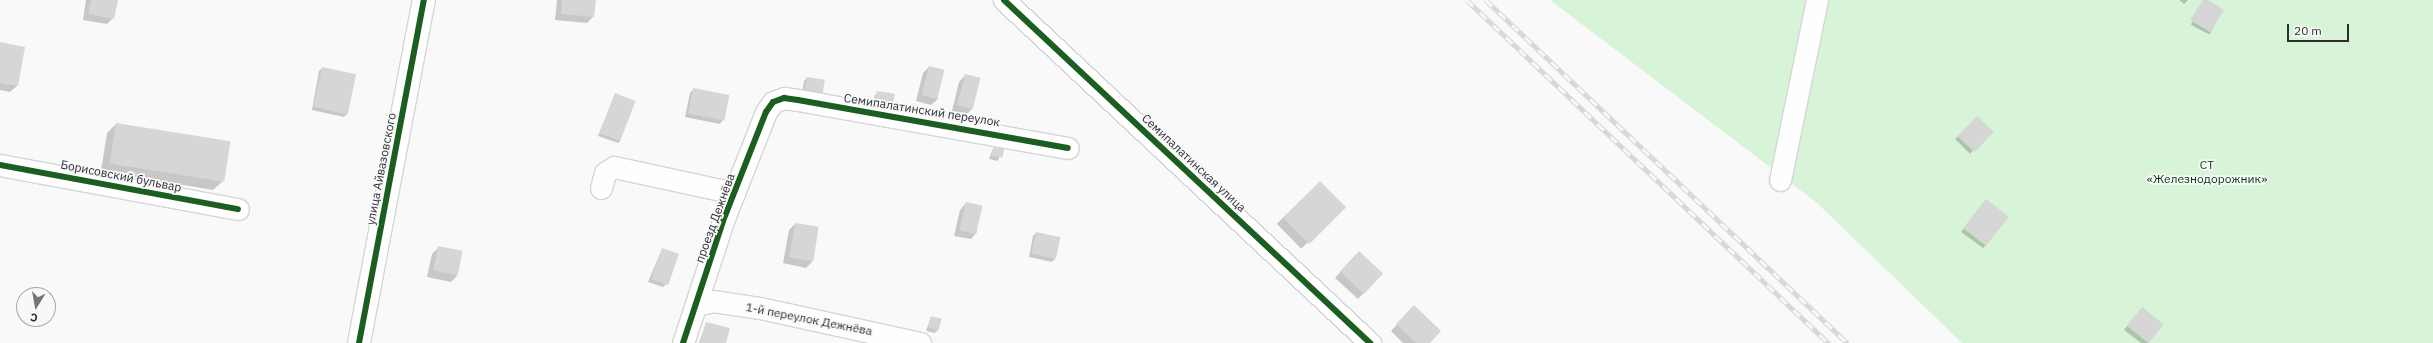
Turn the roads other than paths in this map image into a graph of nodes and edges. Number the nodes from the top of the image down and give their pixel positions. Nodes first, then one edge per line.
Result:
1 (424, 0) edge
2 (1004, 0) edge
3 (1817, 0) edge
4 (773, 102) joint
5 (1068, 148) dead end
6 (0, 164) edge
7 (1780, 180) dead end
8 (601, 188) dead end
9 (734, 193) junction
10 (238, 209) dead end
11 (696, 305) junction
12 (359, 343) edge
13 (683, 343) edge
14 (920, 343) edge
15 (1370, 343) edge

1 - 12 street, улица Айвазовского
2 - 15 street, Семипалатинская улица
3 - 7 street
4 - 5 street, Семипалатинский переулок
4 - 9 street, проезд Дежнёва
6 - 10 street, Борисовский бульвар
8 - 9 street
9 - 11 street, проезд Дежнёва
11 - 13 street, проезд Дежнёва
11 - 14 street, 1-й переулок Дежнёва

